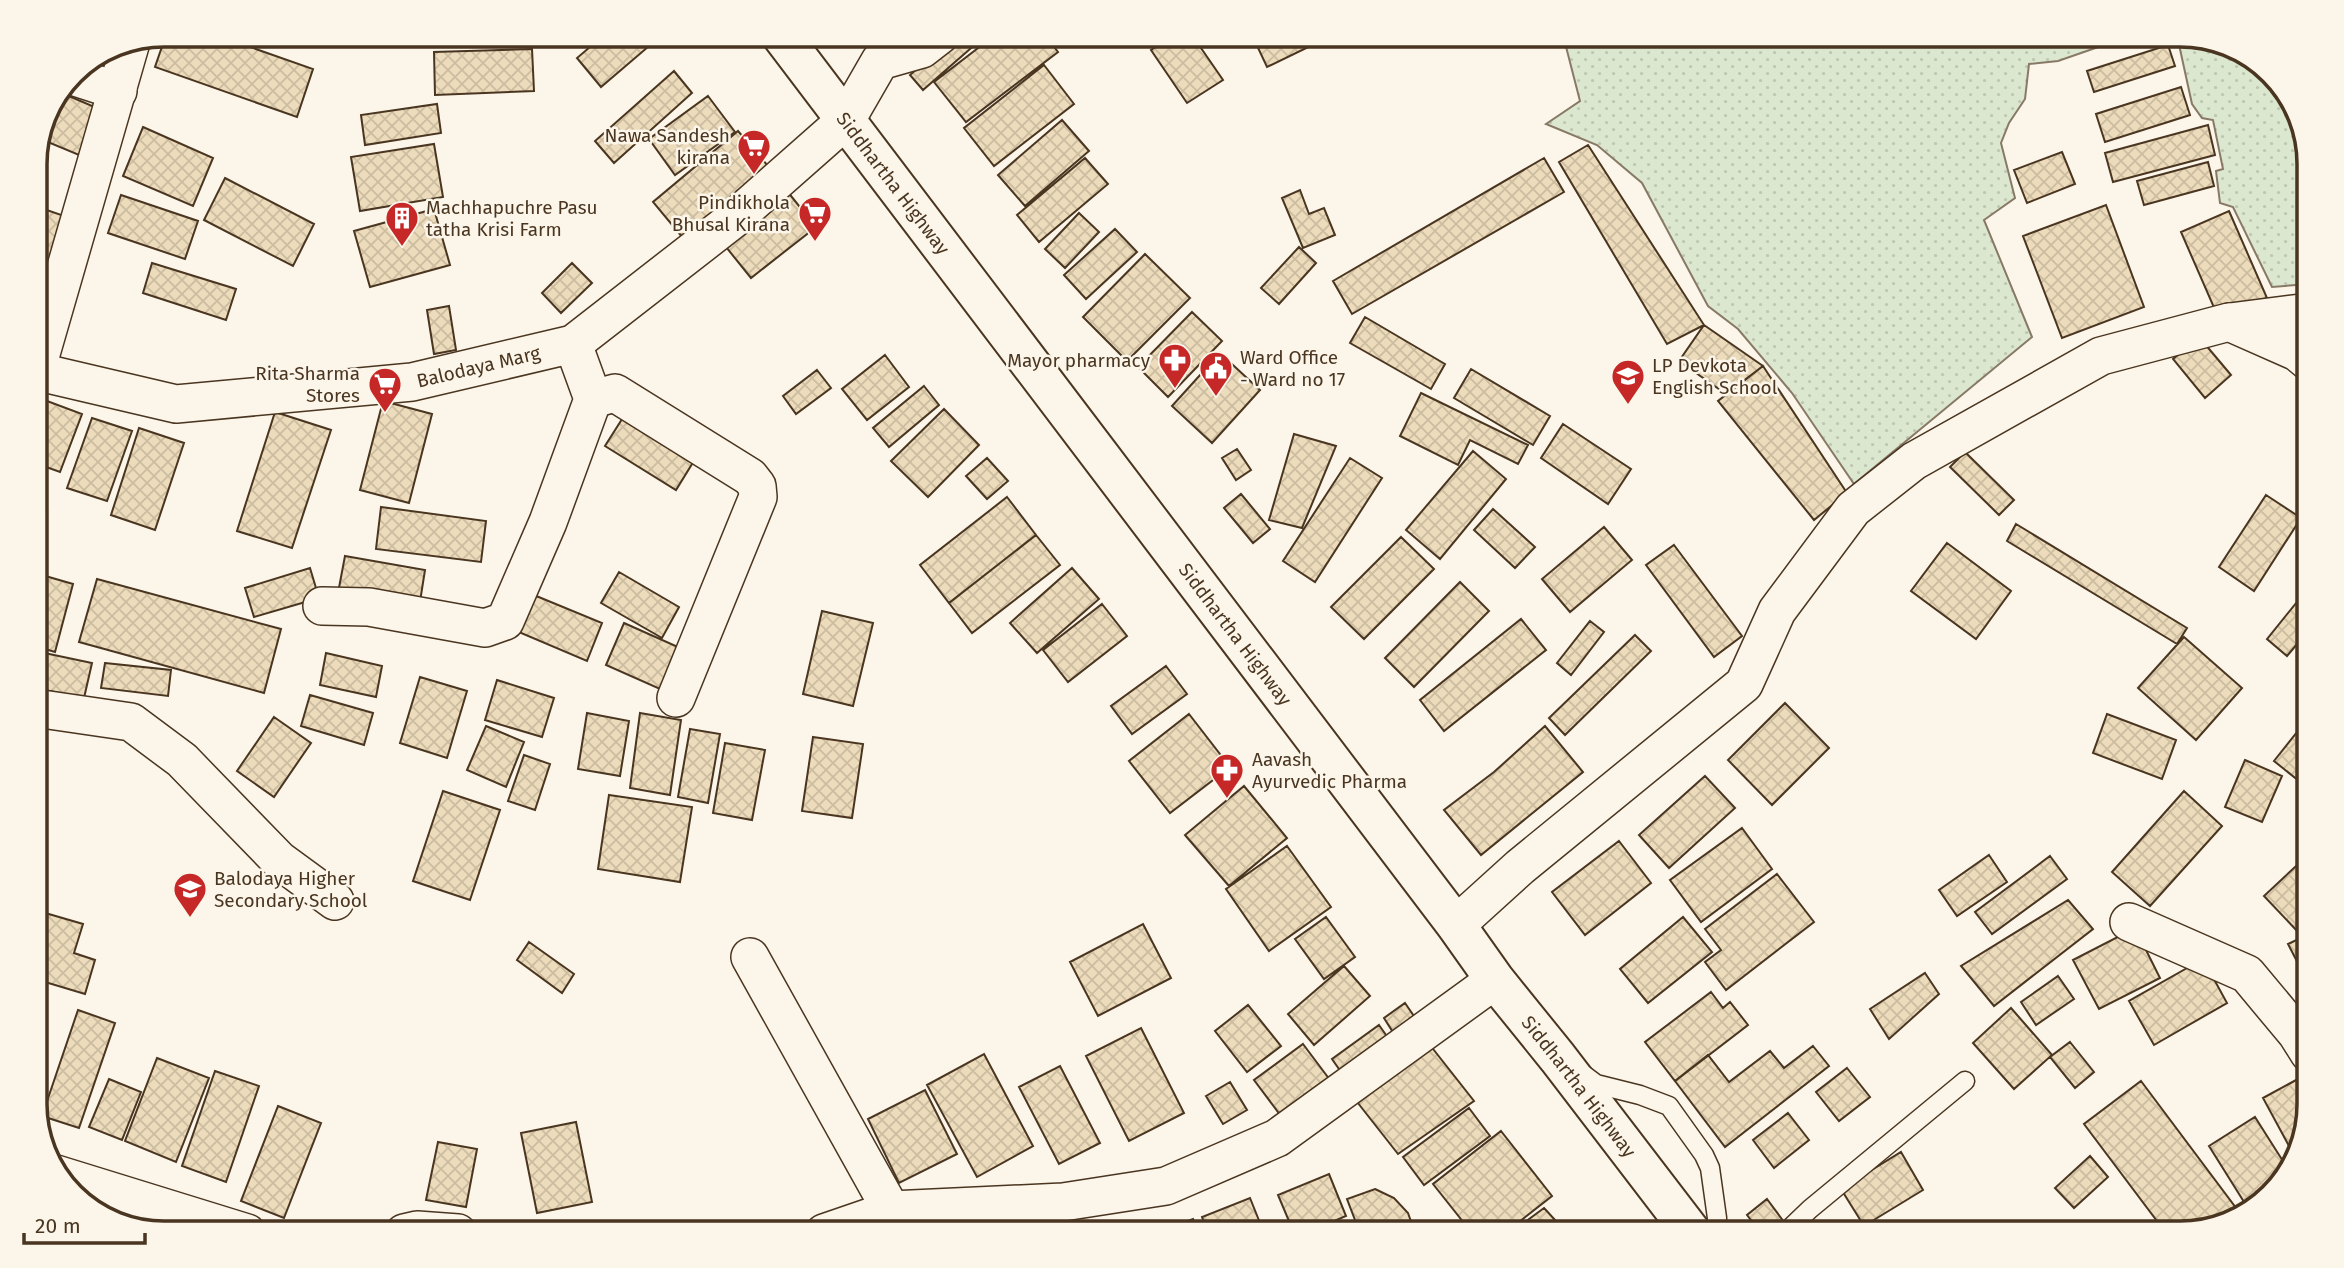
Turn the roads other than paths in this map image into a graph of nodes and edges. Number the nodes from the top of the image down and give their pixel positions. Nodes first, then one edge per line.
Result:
1 (790, 47) edge
2 (925, 47) edge
3 (128, 53) edge
4 (83, 80) edge
5 (118, 91) junction
6 (846, 120) junction
7 (2296, 314) edge
8 (2229, 323) junction
9 (48, 330) edge
10 (573, 344) junction
11 (2296, 352) edge
12 (48, 374) edge
13 (593, 399) junction
14 (322, 606) dead end
15 (676, 698) dead end
16 (48, 710) edge
17 (335, 901) dead end
18 (2129, 922) dead end
19 (1457, 925) junction
20 (750, 957) dead end
21 (1495, 980) junction
22 (2297, 1034) edge
23 (1558, 1058) junction
24 (1965, 1081) dead end
25 (75, 1180) edge
26 (891, 1210) junction
27 (208, 1221) edge
28 (859, 1221) edge
29 (1683, 1221) edge
30 (1717, 1221) edge
31 (1798, 1221) edge

1 - 6 highway, Siddhartha Highway
2 - 6 street, Balodaya Marg
3 - 5 street
4 - 5 street
5 - 9 street
6 - 10 street, Balodaya Marg
6 - 19 highway, Siddhartha Highway
7 - 8 street
8 - 11 street
8 - 19 street
10 - 12 street, Balodaya Marg
10 - 13 street
13 - 14 street
13 - 15 street
16 - 17 street
18 - 22 street
19 - 21 highway, Siddhartha Highway
20 - 26 street
21 - 23 highway, Siddhartha Highway
21 - 26 street
23 - 29 highway, Siddhartha Highway
23 - 30 lane
24 - 31 lane
25 - 27 street
26 - 28 street

